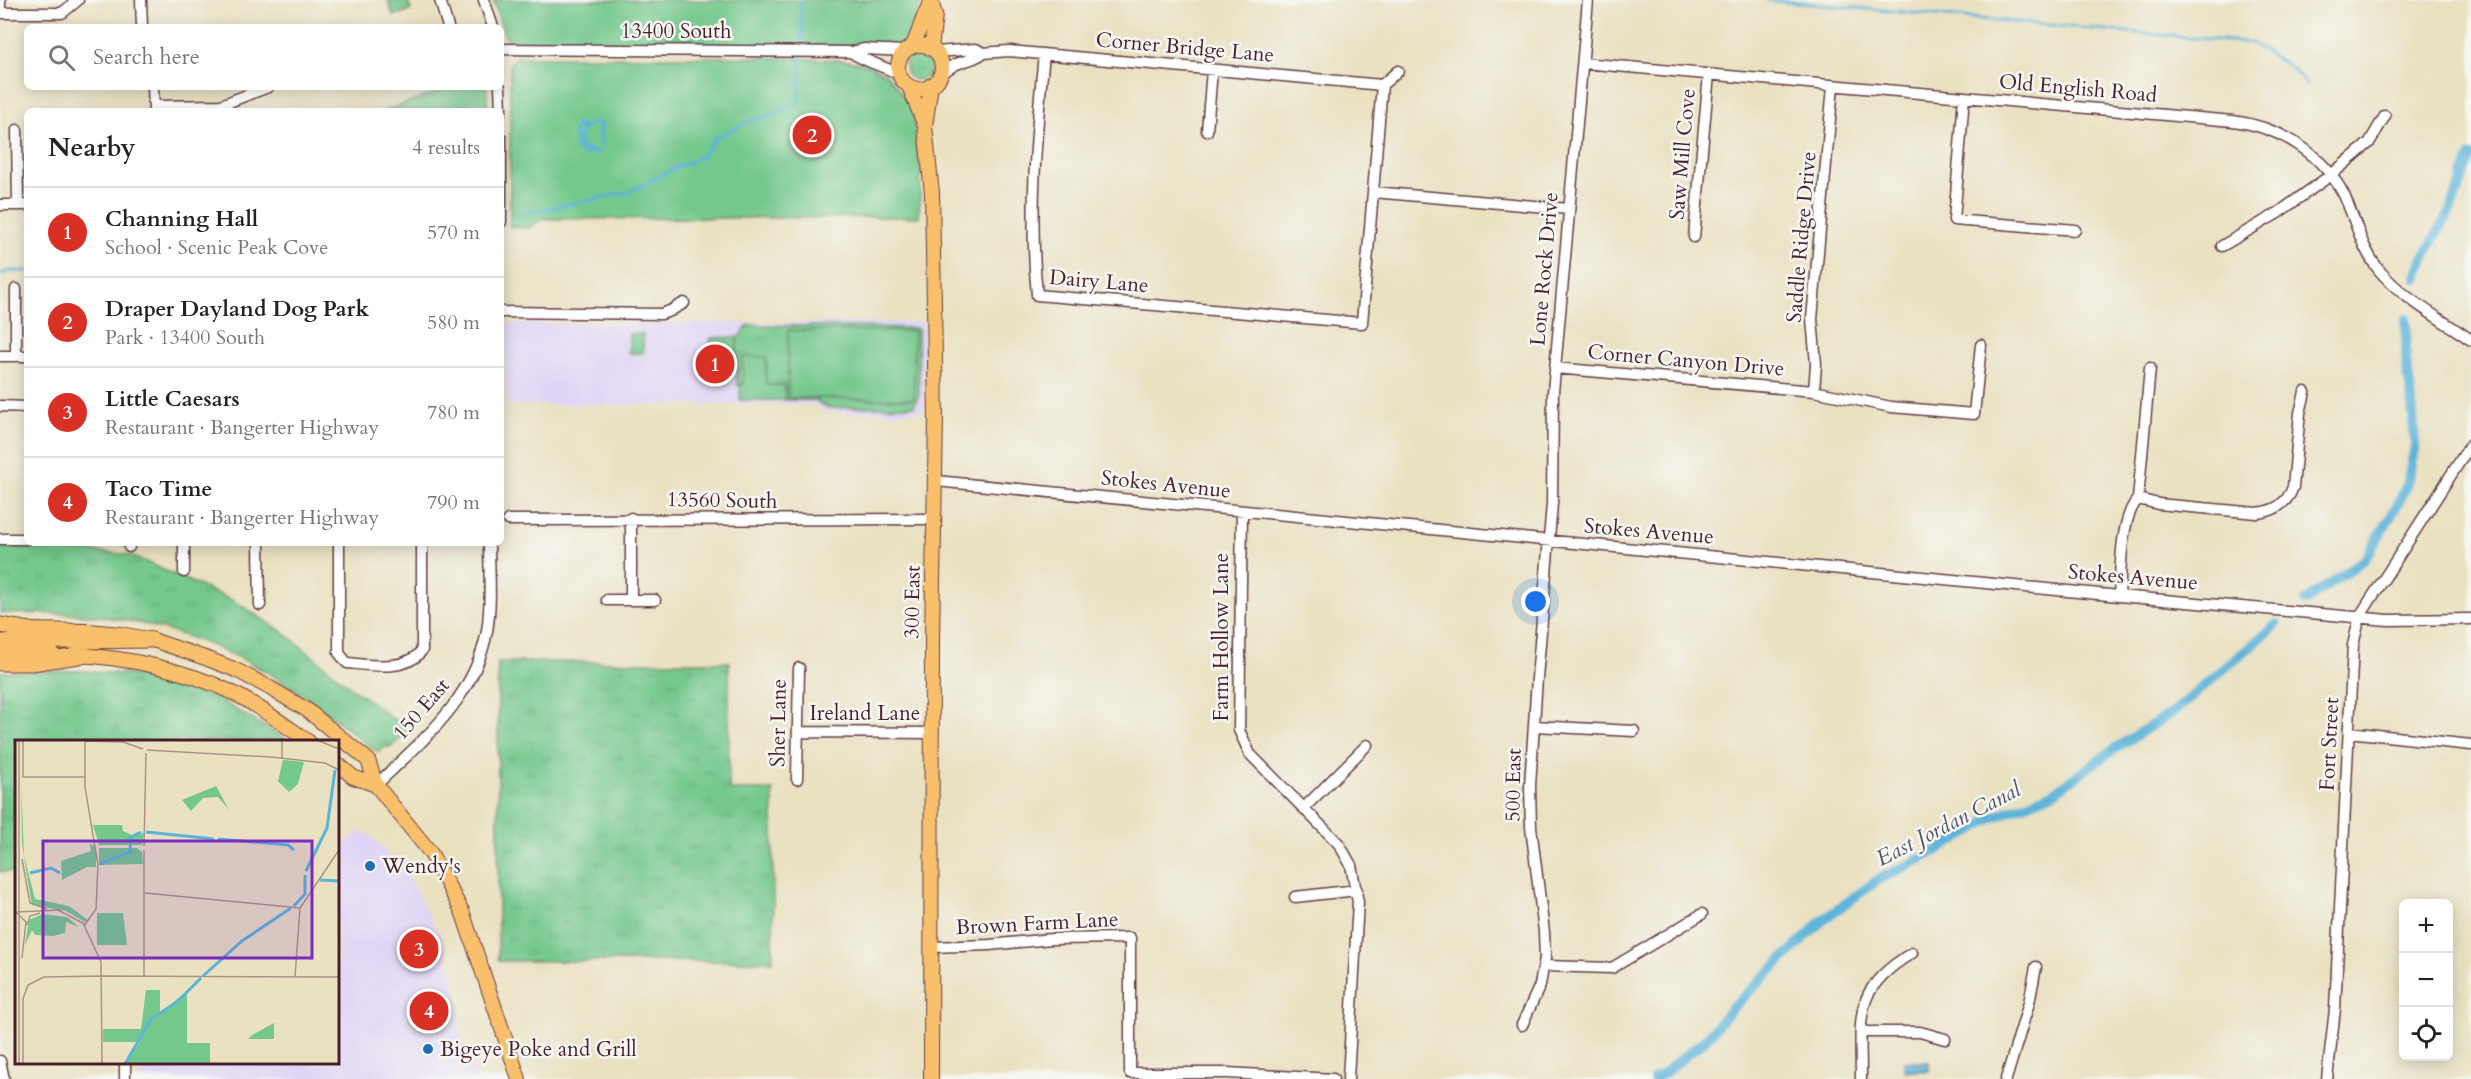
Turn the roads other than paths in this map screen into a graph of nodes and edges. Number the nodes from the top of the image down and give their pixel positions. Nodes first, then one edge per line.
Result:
1 (0, 0) edge
2 (141, 0) edge
3 (440, 0) edge
4 (484, 0) edge
5 (1588, 0) edge
6 (931, 1) edge
7 (75, 3) edge
8 (0, 13) edge
9 (142, 24) edge
10 (446, 24) edge
11 (492, 24) edge
12 (909, 49) junction
13 (504, 50) edge
14 (933, 51) junction
15 (851, 52) junction
16 (983, 53) junction
17 (1044, 54) junction
18 (1582, 63) junction
19 (1212, 69) junction
20 (1398, 71) dead end
21 (899, 74) junction
22 (1709, 74) junction
23 (935, 81) junction
24 (1382, 85) junction
25 (909, 86) junction
26 (1833, 86) junction
27 (153, 90) edge
28 (260, 90) edge
29 (500, 90) edge
30 (1964, 97) junction
31 (154, 108) edge
32 (171, 108) edge
33 (501, 108) edge
34 (2385, 116) dead end
35 (925, 126) junction
36 (17, 130) dead end
37 (1207, 131) dead end
38 (2331, 175) junction
39 (1373, 192) junction
40 (0, 205) edge
41 (23, 205) edge
42 (1569, 209) junction
43 (2075, 230) dead end
44 (1694, 237) dead end
45 (2222, 246) dead end
46 (16, 289) dead end
47 (684, 303) dead end
48 (504, 312) edge
49 (2471, 340) edge
50 (1981, 345) dead end
51 (0, 356) edge
52 (22, 356) edge
53 (1555, 368) junction
54 (2150, 368) dead end
55 (1814, 391) junction
56 (2305, 392) dead end
57 (0, 406) edge
58 (24, 407) edge
59 (2471, 444) edge
60 (936, 481) junction
61 (2138, 499) junction
62 (1242, 512) junction
63 (631, 519) junction
64 (935, 519) junction
65 (508, 520) dead end
66 (0, 539) edge
67 (24, 539) edge
68 (1549, 542) junction
69 (184, 546) edge
70 (259, 546) edge
71 (339, 546) edge
72 (422, 546) edge
73 (489, 546) edge
74 (184, 572) dead end
75 (2119, 596) junction
76 (607, 600) dead end
77 (631, 600) junction
78 (655, 600) dead end
79 (260, 605) dead end
80 (2360, 616) junction
81 (2471, 620) edge
82 (0, 625) edge
83 (0, 630) edge
84 (30, 630) junction
85 (153, 640) junction
86 (0, 642) edge
87 (0, 655) edge
88 (85, 655) junction
89 (0, 663) edge
90 (799, 668) dead end
91 (1534, 726) junction
92 (1634, 731) dead end
93 (798, 732) junction
94 (2349, 732) junction
95 (932, 733) junction
96 (307, 740) edge
97 (1367, 745) dead end
98 (2471, 746) edge
99 (339, 765) edge
100 (797, 778) dead end
101 (376, 785) junction
102 (1304, 808) junction
103 (1357, 890) junction
104 (1295, 897) dead end
105 (1701, 914) dead end
106 (932, 947) junction
107 (1912, 953) dead end
108 (1544, 966) junction
109 (2036, 967) dead end
110 (1522, 1025) dead end
111 (1861, 1032) junction
112 (1945, 1039) dead end
113 (0, 1061) edge
114 (4, 1079) edge
115 (519, 1079) edge
116 (931, 1079) edge
117 (1333, 1079) edge
118 (1348, 1079) edge
119 (1861, 1079) edge
120 (2006, 1079) edge
121 (2327, 1079) edge

1 - 8 street
2 - 9 street
3 - 10 street
4 - 11 street
5 - 18 street, Lone Rock Drive
6 - 12 main road
6 - 14 main road
7 - 8 street
12 - 14 main road
12 - 15 street, 13400 South
12 - 21 main road
13 - 15 street, 13400 South
14 - 16 street, Corner Bridge Lane
14 - 23 main road
15 - 21 street, 13400 South
16 - 17 street, Corner Bridge Lane
16 - 23 street, Corner Bridge Lane
17 - 19 street, Corner Bridge Lane
17 - 39 street, Dairy Lane
18 - 22 street, Old English Road
18 - 42 street, Lone Rock Drive
19 - 24 street, Corner Bridge Lane
19 - 37 street
20 - 24 street
21 - 25 main road
22 - 26 street, Old English Road
22 - 44 street, Saw Mill Cove
23 - 25 main road
23 - 35 main road, 300 East
24 - 39 street
25 - 35 main road, 300 East
26 - 30 street, Old English Road
26 - 55 street, Saddle Ridge Drive
27 - 31 street
28 - 32 street
29 - 33 street
30 - 38 street, Old English Road
30 - 43 street
34 - 38 street
35 - 60 main road, 300 East
36 - 41 street
38 - 45 street
38 - 49 street, Old English Road
39 - 42 street
40 - 41 street
42 - 53 street, Lone Rock Drive
46 - 52 street
47 - 48 street
50 - 55 street, Corner Canyon Drive
51 - 52 street
53 - 55 street, Corner Canyon Drive
53 - 68 street, Lone Rock Drive
54 - 61 street
56 - 61 street
57 - 58 street
59 - 80 street, Fort Street
60 - 62 street, Stokes Avenue
60 - 64 main road, 300 East
61 - 75 street
62 - 68 street, Stokes Avenue
62 - 102 street, Farm Hollow Lane
63 - 64 street, 13560 South
63 - 65 street, 13560 South
63 - 77 street
64 - 95 main road, 300 East
66 - 67 street
68 - 75 street, Stokes Avenue
68 - 91 street, 500 East
69 - 74 street
70 - 79 street
71 - 72 street
73 - 101 street, 150 East
75 - 80 street, Stokes Avenue
76 - 77 street
77 - 78 street
80 - 81 street, Stokes Avenue
80 - 94 street, Fort Street
82 - 84 highway
83 - 84 main road
84 - 85 main road
85 - 86 highway
85 - 101 main road
87 - 88 main road
88 - 89 highway
88 - 96 main road
90 - 93 street, Sher Lane
91 - 92 street
91 - 108 street, 500 East
93 - 95 street, Ireland Lane
93 - 100 street, Sher Lane
94 - 98 street
94 - 121 street, Fort Street
95 - 106 main road, 300 East
97 - 102 street
99 - 101 main road
101 - 115 main road
102 - 103 street, Farm Hollow Lane
103 - 104 street
103 - 118 street, Farm Hollow Lane
105 - 108 street
106 - 116 main road, 300 East
106 - 117 street, Brown Farm Lane
107 - 111 street
108 - 110 street, 500 East
109 - 120 street
111 - 112 street
111 - 119 street
113 - 114 street

